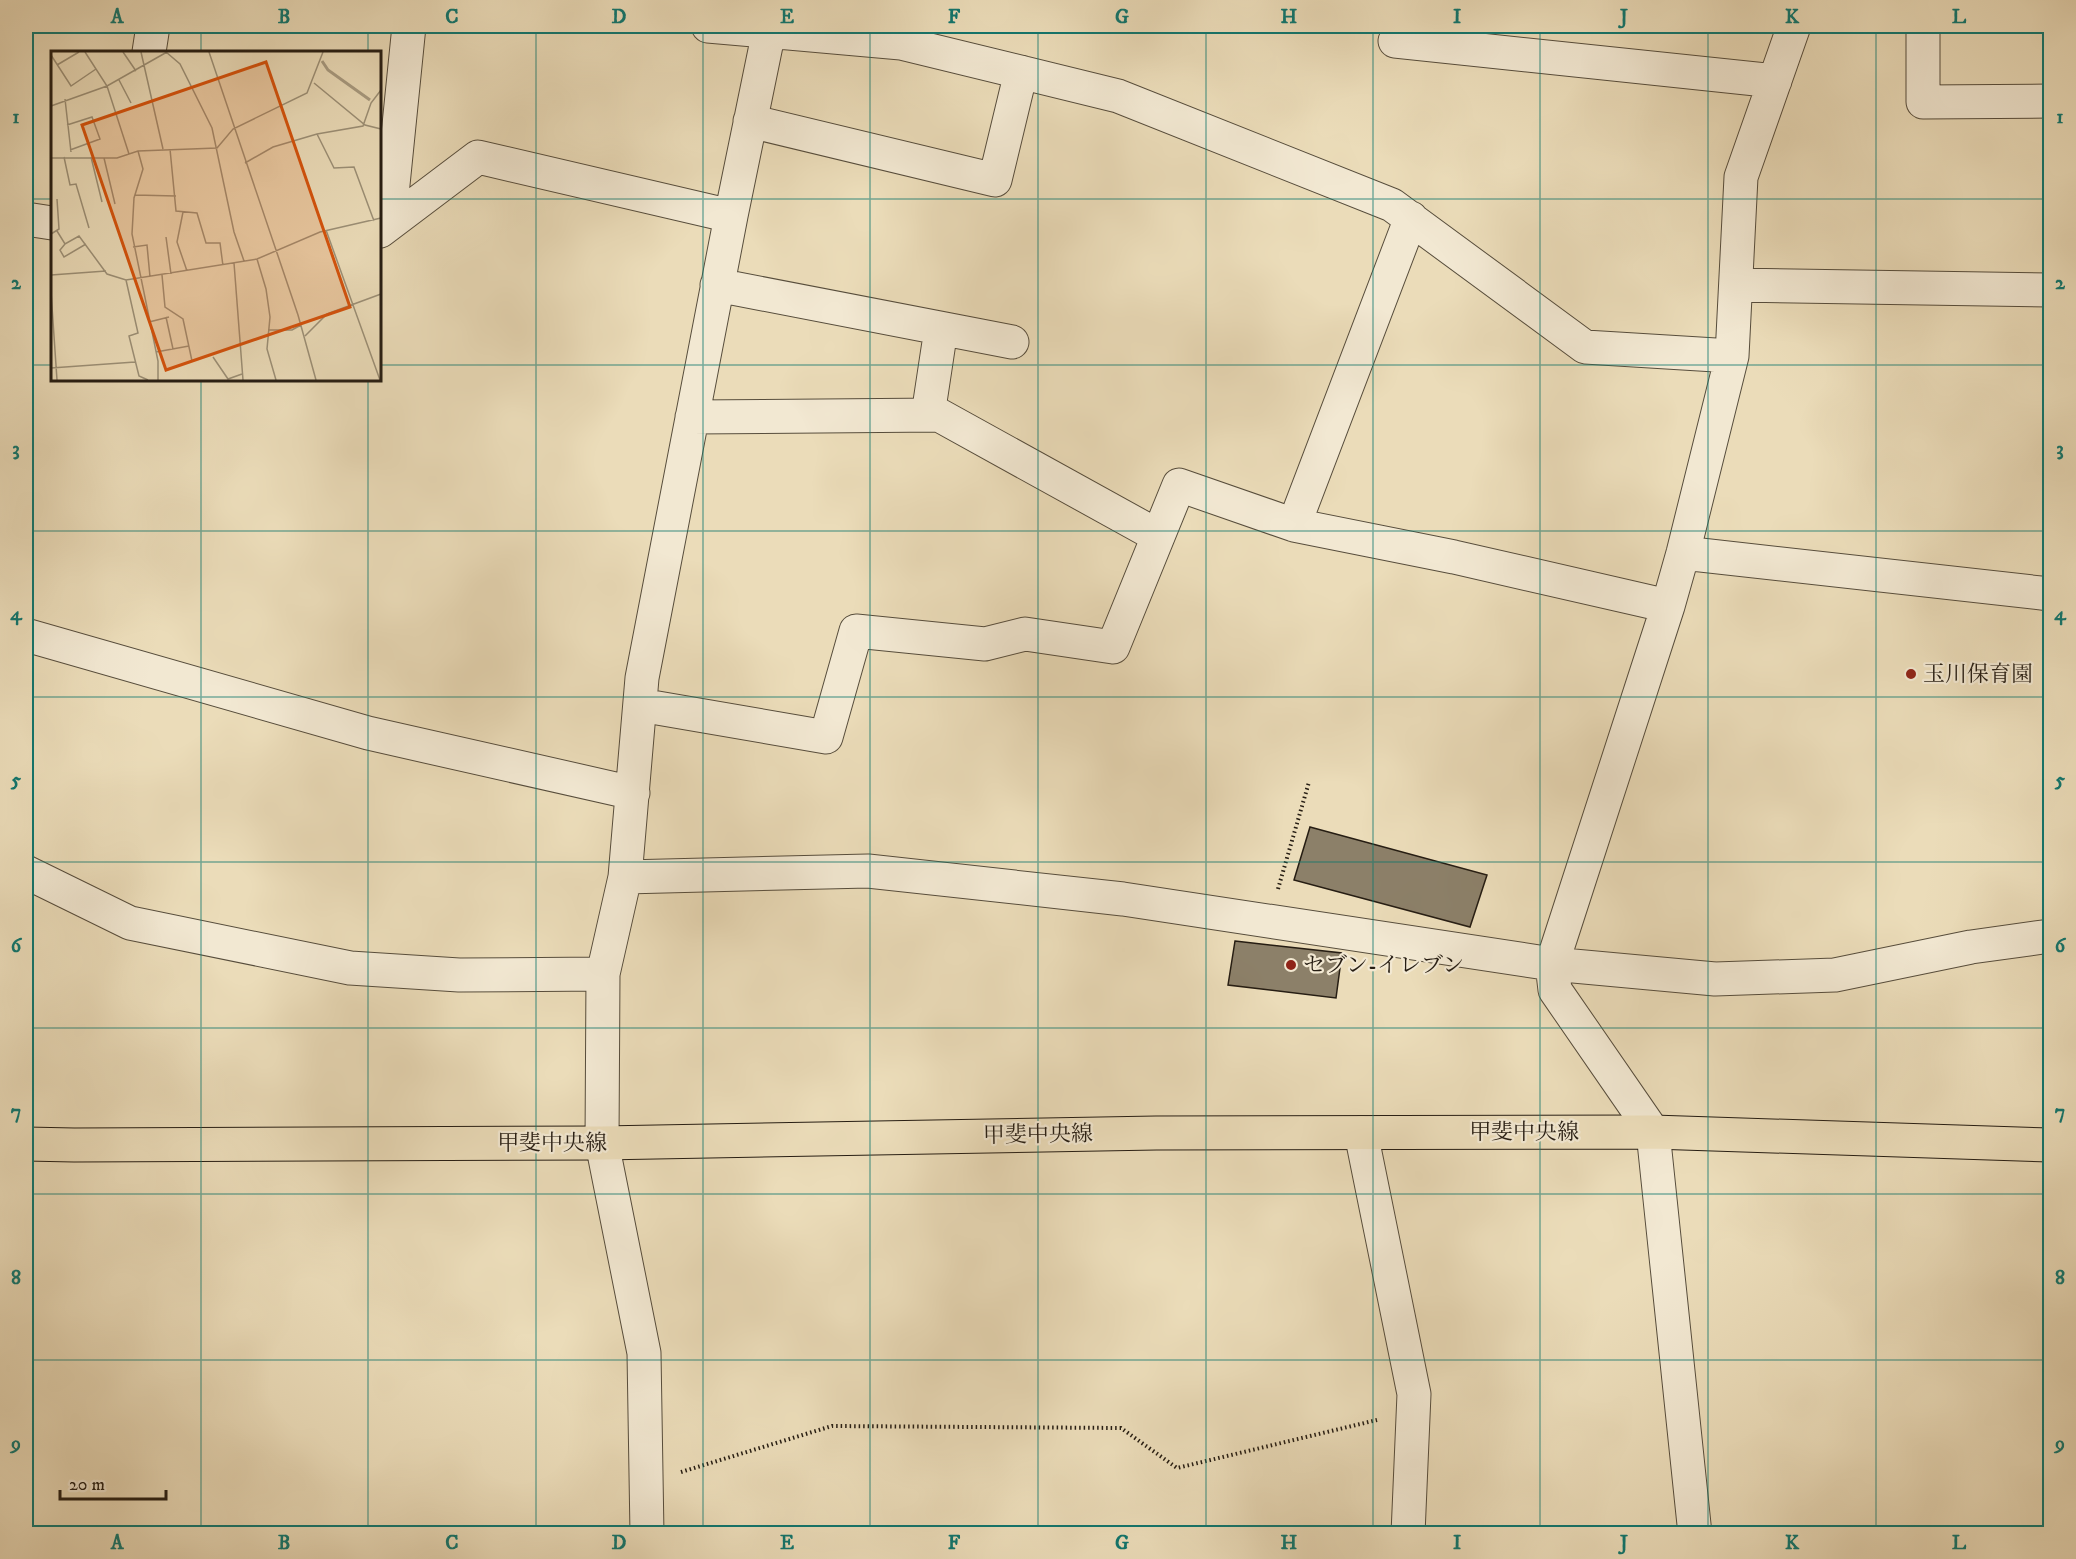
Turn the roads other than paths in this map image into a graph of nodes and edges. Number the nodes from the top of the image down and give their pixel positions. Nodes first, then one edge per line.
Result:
1 (153, 26) edge
2 (409, 26) edge
3 (708, 26) edge
4 (1794, 26) edge
5 (1923, 26) edge
6 (770, 29) edge
7 (1395, 41) dead end
8 (149, 51) edge
9 (1021, 72) junction
10 (1775, 81) junction
11 (2050, 100) edge
12 (750, 121) junction
13 (389, 136) edge
14 (731, 216) junction
15 (1411, 218) junction
16 (26, 219) edge
17 (51, 223) edge
18 (384, 227) edge
19 (717, 285) junction
20 (1736, 285) junction
21 (2050, 290) edge
22 (941, 329) junction
23 (1012, 342) dead end
24 (1732, 356) junction
25 (928, 415) junction
26 (692, 417) junction
27 (1294, 525) junction
28 (1158, 537) junction
29 (1683, 553) junction
30 (2050, 594) edge
31 (1668, 606) junction
32 (26, 635) edge
33 (640, 705) junction
34 (633, 793) junction
35 (626, 877) junction
36 (28, 882) edge
37 (2050, 936) edge
38 (1552, 964) junction
39 (603, 974) junction
40 (1653, 1132) junction
41 (1361, 1133) junction
42 (602, 1143) junction
43 (26, 1144) edge
44 (2050, 1145) edge
45 (647, 1533) edge
46 (1408, 1533) edge
47 (1695, 1533) edge

1 - 8 street
2 - 13 street
3 - 6 street
4 - 10 street
5 - 11 street
6 - 9 street
6 - 12 street
7 - 10 street
9 - 12 street
9 - 15 street
10 - 20 street
12 - 14 street
13 - 18 street
14 - 18 street
14 - 19 street
15 - 24 street
15 - 27 street
16 - 17 street
19 - 22 street
19 - 26 street
20 - 21 street
20 - 24 street
22 - 23 street
22 - 25 street
24 - 29 street
25 - 26 street
25 - 28 street
26 - 33 street
27 - 28 street
27 - 31 street
28 - 33 street
29 - 30 street
29 - 31 street
31 - 38 street
32 - 34 street
33 - 34 street
34 - 35 street
35 - 38 street
35 - 39 street
36 - 39 street
37 - 38 street
38 - 40 street
39 - 42 street
40 - 41 main road, 甲斐中央線
40 - 44 main road, 甲斐中央線
40 - 47 street
41 - 42 main road, 甲斐中央線
41 - 46 street
42 - 43 main road, 甲斐中央線
42 - 45 street

